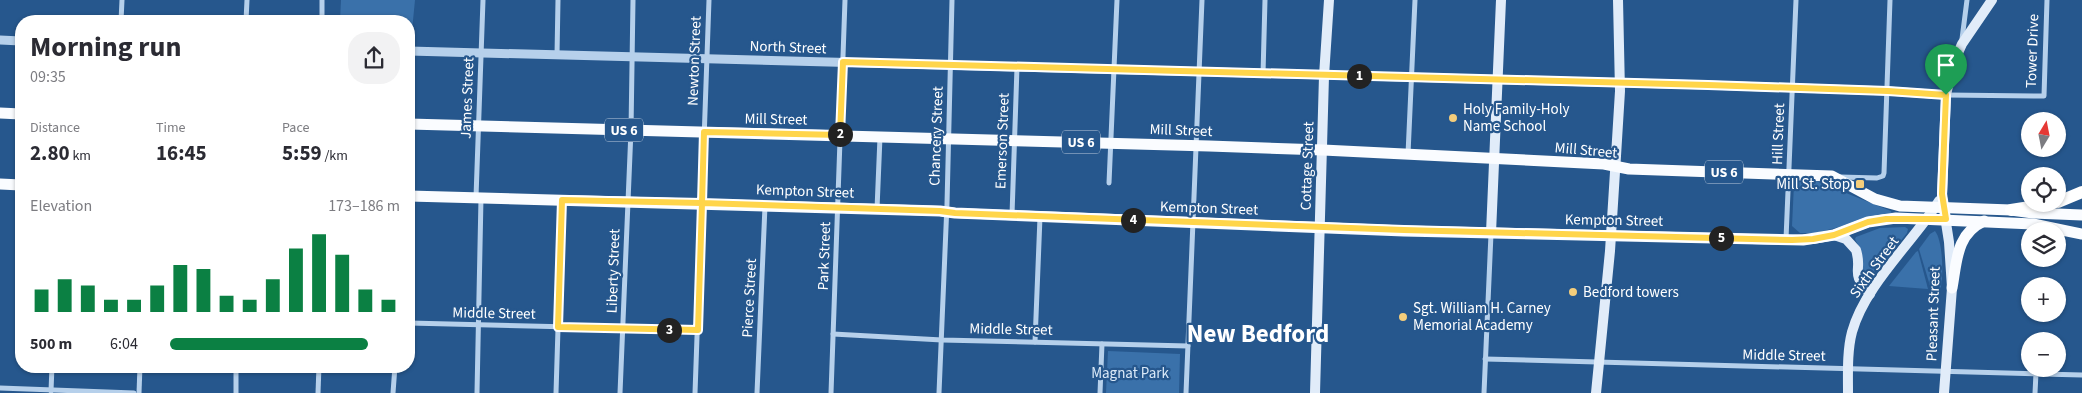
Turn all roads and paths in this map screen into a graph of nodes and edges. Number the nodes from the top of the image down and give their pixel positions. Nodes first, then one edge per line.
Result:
1 (122, 0) edge
2 (247, 0) edge
3 (322, 0) edge
4 (482, 0) edge
5 (558, 0) edge
6 (633, 0) edge
7 (708, 0) edge
8 (845, 0) edge
9 (952, 0) edge
10 (1117, 0) edge
11 (1202, 0) edge
12 (1265, 0) edge
13 (1329, 0) edge
14 (1414, 0) edge
15 (1501, 0) edge
16 (1618, 0) edge
17 (1796, 0) edge
18 (1890, 0) edge
19 (1967, 0) edge
20 (1992, 0) edge
21 (2047, 0) edge
22 (121, 15) edge
23 (246, 15) edge
24 (322, 15) edge
25 (0, 40) edge
26 (15, 41) edge
27 (1962, 44) junction
28 (415, 51) edge
29 (481, 52) junction
30 (557, 54) junction
31 (633, 57) junction
32 (707, 59) junction
33 (843, 62) junction
34 (951, 65) junction
35 (1018, 67) junction
36 (1114, 70) junction
37 (1199, 72) junction
38 (1263, 74) junction
39 (1324, 76) junction
40 (1412, 78) junction
41 (1498, 80) junction
42 (1619, 84) junction
43 (1793, 87) junction
44 (1888, 91) junction
45 (1946, 95) junction
46 (0, 113) edge
47 (15, 114) edge
48 (415, 124) edge
49 (478, 126) junction
50 (631, 130) junction
51 (704, 132) junction
52 (840, 135) junction
53 (880, 136) junction
54 (949, 138) junction
55 (1014, 140) junction
56 (1110, 143) junction
57 (1196, 145) junction
58 (1323, 150) junction
59 (1408, 154) junction
60 (1495, 159) junction
61 (1616, 166) junction
62 (1789, 174) junction
63 (1832, 176) junction
64 (1109, 183) dead end
65 (0, 184) edge
66 (15, 185) edge
67 (2082, 192) edge
68 (415, 196) edge
69 (478, 197) junction
70 (2066, 199) edge
71 (562, 200) junction
72 (629, 202) junction
73 (702, 203) junction
74 (766, 205) junction
75 (838, 207) junction
76 (1942, 207) junction
77 (877, 208) junction
78 (2021, 208) edge
79 (2011, 210) junction
80 (947, 212) junction
81 (1012, 215) junction
82 (2082, 215) edge
83 (1040, 216) junction
84 (1928, 218) junction
85 (1985, 221) junction
86 (1193, 222) junction
87 (1320, 227) junction
88 (1491, 233) junction
89 (2082, 234) edge
90 (1611, 235) junction
91 (1834, 235) junction
92 (1786, 240) junction
93 (1952, 288) junction
94 (1870, 294) junction
95 (415, 323) edge
96 (479, 325) junction
97 (558, 327) junction
98 (624, 328) junction
99 (698, 330) junction
100 (834, 334) junction
101 (942, 340) junction
102 (1036, 342) junction
103 (1102, 344) junction
104 (1188, 346) junction
105 (1485, 359) junction
106 (1598, 362) junction
107 (1848, 369) junction
108 (1945, 372) junction
109 (52, 373) edge
110 (140, 373) edge
111 (236, 373) edge
112 (319, 373) edge
113 (394, 373) edge
114 (2021, 373) edge
115 (2066, 374) edge
116 (2082, 375) edge
117 (2036, 377) edge
118 (0, 388) edge
119 (51, 391) edge
120 (134, 393) edge
121 (139, 393) edge
122 (236, 393) edge
123 (318, 393) edge
124 (393, 393) edge
125 (477, 393) edge
126 (556, 393) edge
127 (620, 393) edge
128 (695, 393) edge
129 (757, 393) edge
130 (831, 393) edge
131 (939, 393) edge
132 (1100, 393) edge
133 (1186, 393) edge
134 (1315, 393) edge
135 (1484, 393) edge
136 (1596, 393) edge
137 (1848, 393) edge
138 (1944, 393) edge
139 (2035, 393) edge

1 - 22 street
2 - 23 street
3 - 24 street
4 - 29 street, James Street
5 - 30 street
6 - 31 street, Liberty Street
7 - 32 street, Newton Street
8 - 33 street, Park Street
9 - 34 street, Chancery Street
10 - 36 street
11 - 37 street
12 - 38 street
13 - 39 main road, Cottage Street
14 - 40 street
15 - 41 main road
16 - 42 main road
17 - 43 street, Hill Street
18 - 44 street
19 - 27 street, Pleasant Street
20 - 27 main road
21 - 45 street, Tower Drive
25 - 26 street
27 - 45 main road, Pleasant Street
28 - 29 street, North Street
29 - 30 street, North Street
29 - 49 street, James Street
30 - 31 street, North Street
31 - 32 street, North Street
31 - 50 street, Liberty Street
32 - 33 street, North Street
32 - 51 street, Newton Street
33 - 34 street, North Street
33 - 52 street, Park Street
34 - 35 street, North Street
34 - 54 street, Chancery Street
35 - 36 street, North Street
35 - 55 street, Emerson Street
36 - 37 street, North Street
36 - 56 street
37 - 38 street, North Street
37 - 57 street
38 - 39 street, North Street
39 - 40 street, North Street
39 - 58 main road, Cottage Street
40 - 41 street, North Street
40 - 59 street
41 - 42 street, North Street
41 - 60 main road
42 - 43 street, North Street
42 - 61 main road
43 - 44 street, North Street
43 - 62 street, Hill Street
44 - 45 street, North Street
44 - 63 street
45 - 76 main road, Pleasant Street
46 - 47 main road
48 - 49 main road, Mill Street / US 6
49 - 50 main road, Mill Street / US 6
49 - 69 street, James Street
50 - 51 main road, Mill Street / US 6
50 - 72 street, Liberty Street
51 - 52 main road, Mill Street / US 6
51 - 73 street, Newton Street
52 - 53 main road, Mill Street / US 6
52 - 75 street, Park Street
53 - 54 main road, Mill Street / US 6
53 - 77 street
54 - 55 main road, Mill Street / US 6
54 - 80 street, Chancery Street
55 - 56 main road, Mill Street / US 6
55 - 81 street, Emerson Street
56 - 57 main road, Mill Street / US 6
56 - 64 street
57 - 58 main road, Mill Street / US 6
57 - 86 street
58 - 59 main road, Mill Street / US 6
58 - 87 main road, Cottage Street
59 - 60 main road, Mill Street / US 6
60 - 61 main road, Mill Street / US 6
60 - 88 main road
61 - 62 main road, Mill Street / US 6
61 - 90 main road
62 - 63 main road, Mill Street / US 6
62 - 92 street, Hill Street
63 - 76 main road, Mill Street / US 6
65 - 66 main road
67 - 70 highway
68 - 69 main road, Kempton Street / US 6
69 - 71 main road, Kempton Street / US 6
69 - 96 street, James Street
71 - 72 main road, Kempton Street / US 6
71 - 97 street
72 - 73 main road, Kempton Street / US 6
72 - 98 street, Liberty Street
73 - 74 main road, Kempton Street / US 6
73 - 99 street, Newton Street
74 - 75 main road, Kempton Street / US 6
74 - 129 street, Pierce Street
75 - 77 main road, Kempton Street / US 6
75 - 100 street, Park Street
76 - 79 main road, US 6
76 - 84 main road, Kempton Street / US 6
76 - 85 main road, US 6
76 - 93 main road, Pleasant Street
77 - 80 main road, Kempton Street / US 6
78 - 79 highway
79 - 82 main road, US 6
80 - 81 main road, Kempton Street / US 6
80 - 101 street, Chancery Street
81 - 83 main road, Kempton Street / US 6
83 - 86 main road, Kempton Street / US 6
83 - 102 street
84 - 91 main road, Kempton Street / US 6
84 - 94 main road, Sixth Street
85 - 89 main road, US 6
85 - 93 main road
86 - 87 main road, Kempton Street / US 6
86 - 104 street
87 - 88 main road, Kempton Street / US 6
87 - 134 main road, Cottage Street
88 - 90 main road, Kempton Street / US 6
88 - 105 street
90 - 92 main road, Kempton Street / US 6
90 - 106 main road
91 - 92 main road, Kempton Street / US 6
91 - 94 main road
93 - 108 main road, Pleasant Street
94 - 107 main road, Sixth Street
95 - 96 street, Middle Street
96 - 97 street, Middle Street
96 - 125 street, James Street
97 - 98 street, Middle Street
97 - 126 street
98 - 99 street, Middle Street
98 - 127 street, Liberty Street
99 - 128 street, Newton Street
100 - 101 street, Middle Street
100 - 130 street, Park Street
101 - 102 street, Middle Street
101 - 131 street, Chancery Street
102 - 103 street, Middle Street
103 - 104 street, Middle Street
103 - 132 street
104 - 133 street
105 - 106 street, Middle Street
105 - 135 street
106 - 107 street, Middle Street
106 - 136 main road
107 - 108 street, Middle Street
107 - 137 main road, Sixth Street
108 - 114 street, Middle Street
108 - 138 main road, Pleasant Street
109 - 119 street
110 - 121 street
111 - 122 street
112 - 123 street
113 - 124 street
115 - 116 street, Middle Street
117 - 139 street
118 - 119 street
119 - 120 street

